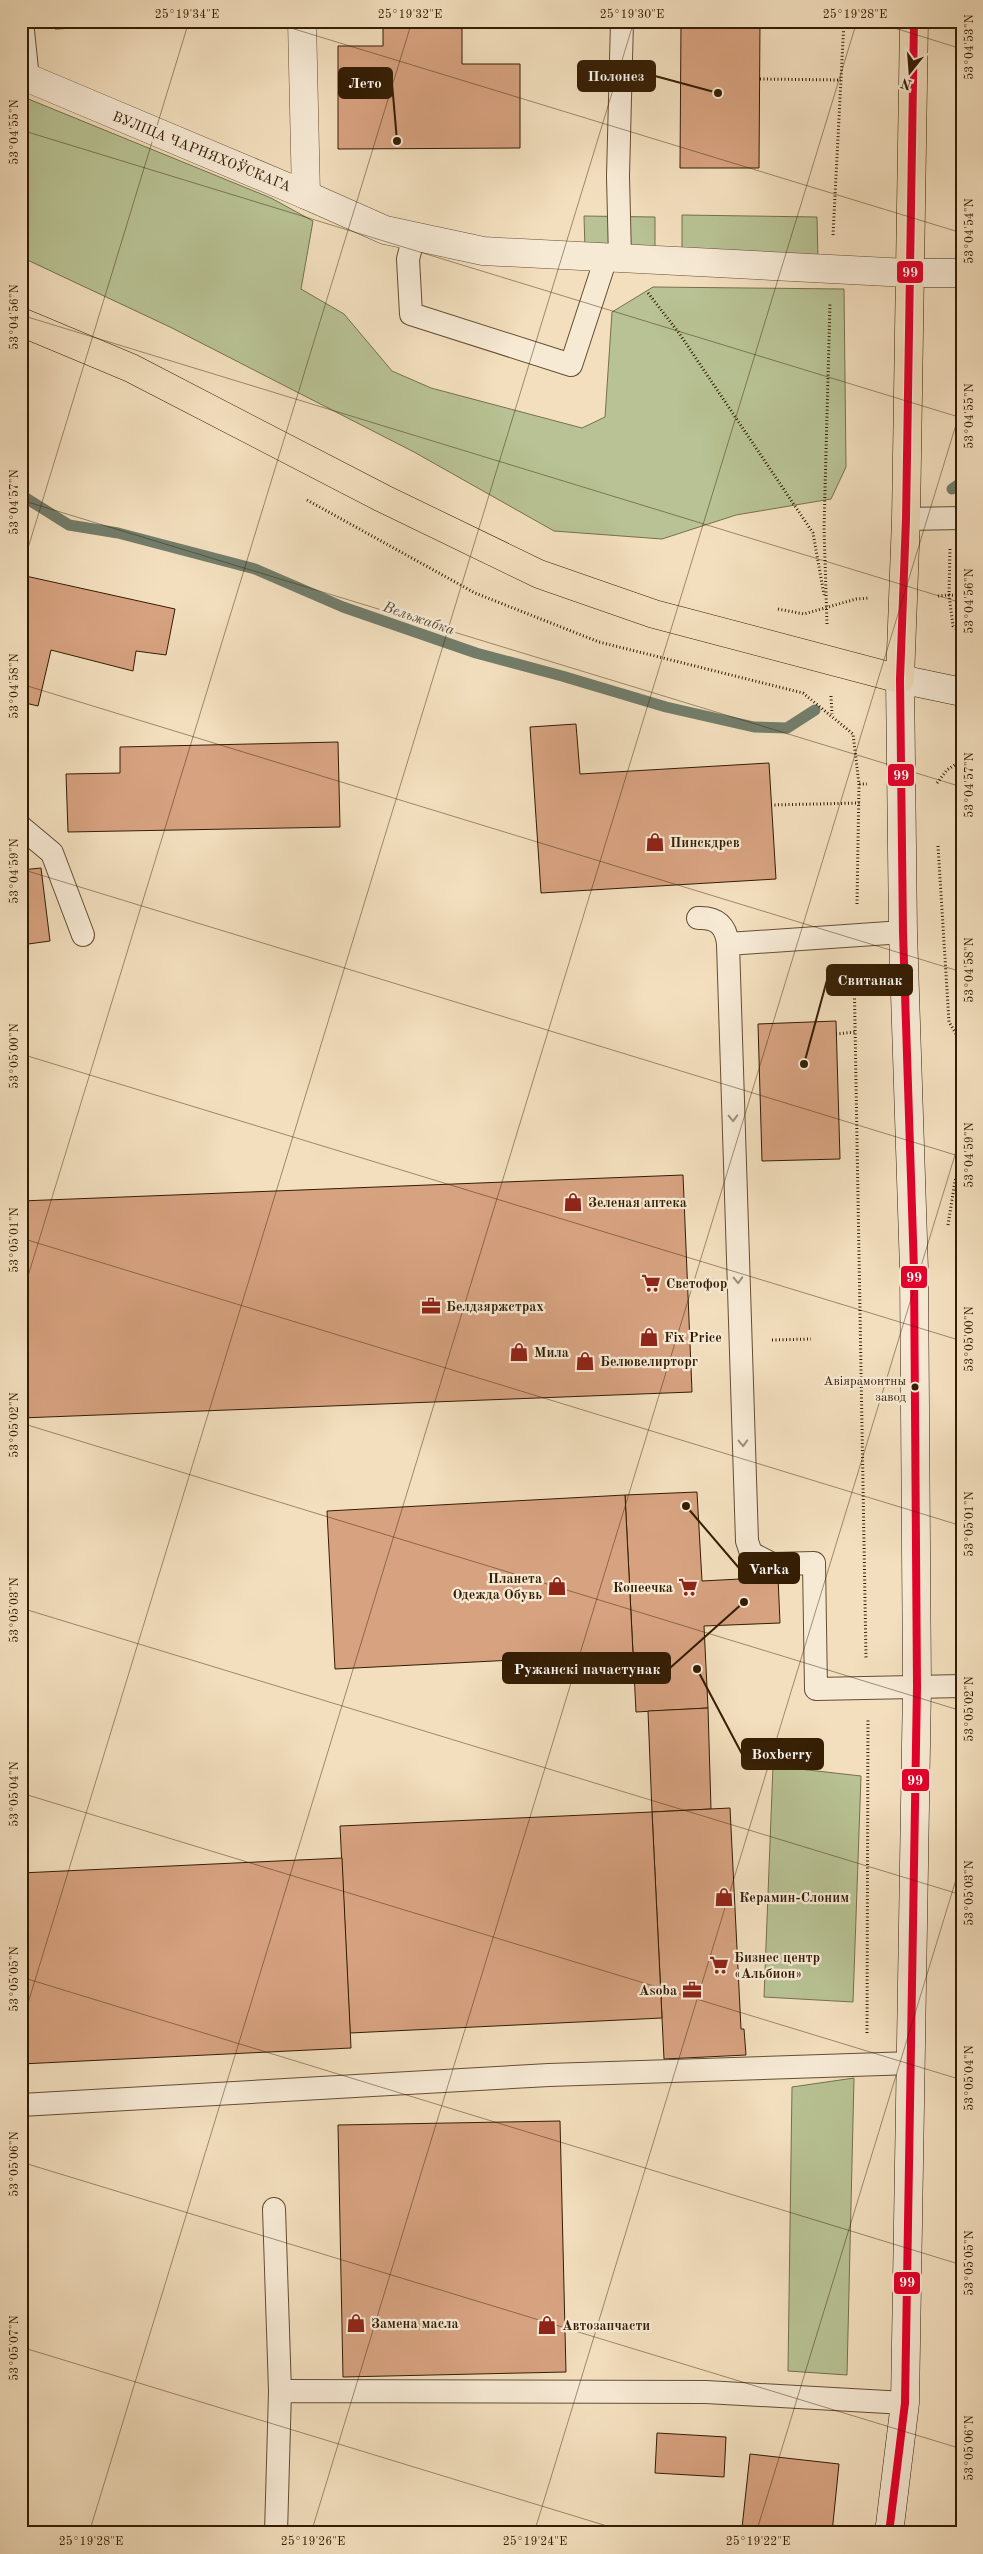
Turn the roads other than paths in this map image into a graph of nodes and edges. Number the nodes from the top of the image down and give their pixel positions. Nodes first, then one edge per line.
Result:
1 (22, 21) edge
2 (302, 21) edge
3 (622, 21) edge
4 (914, 21) edge
5 (24, 77) edge
6 (306, 195) junction
7 (414, 236) junction
8 (613, 258) junction
9 (908, 273) junction
10 (962, 273) edge
11 (21, 322) edge
12 (962, 518) edge
13 (906, 519) junction
14 (900, 679) junction
15 (962, 692) edge
16 (21, 827) edge
17 (698, 918) dead end
18 (904, 932) junction
19 (82, 935) dead end
20 (728, 944) junction
21 (918, 1686) junction
22 (962, 1686) edge
23 (912, 2063) junction
24 (21, 2105) edge
25 (274, 2209) dead end
26 (280, 2391) junction
27 (905, 2403) junction
28 (276, 2533) edge
29 (889, 2533) edge

1 - 5 lane
2 - 6 main road, ВУЛІЦА ЧАРНЯХОЎСКАГА
3 - 8 lane
4 - 9 highway
5 - 6 main road, ВУЛІЦА ЧАРНЯХОЎСКАГА
6 - 7 main road
7 - 8 main road
7 - 8 lane
8 - 9 main road
9 - 10 main road
9 - 13 highway
11 - 14 highway
12 - 13 lane
13 - 14 highway
14 - 15 main road
14 - 18 main road
16 - 19 lane
17 - 20 lane
18 - 20 lane
18 - 21 main road
20 -> 21 lane
21 - 22 lane
21 - 23 main road
23 - 24 lane
23 - 27 main road
25 - 26 lane
26 - 27 lane
26 - 28 lane
27 - 29 main road

